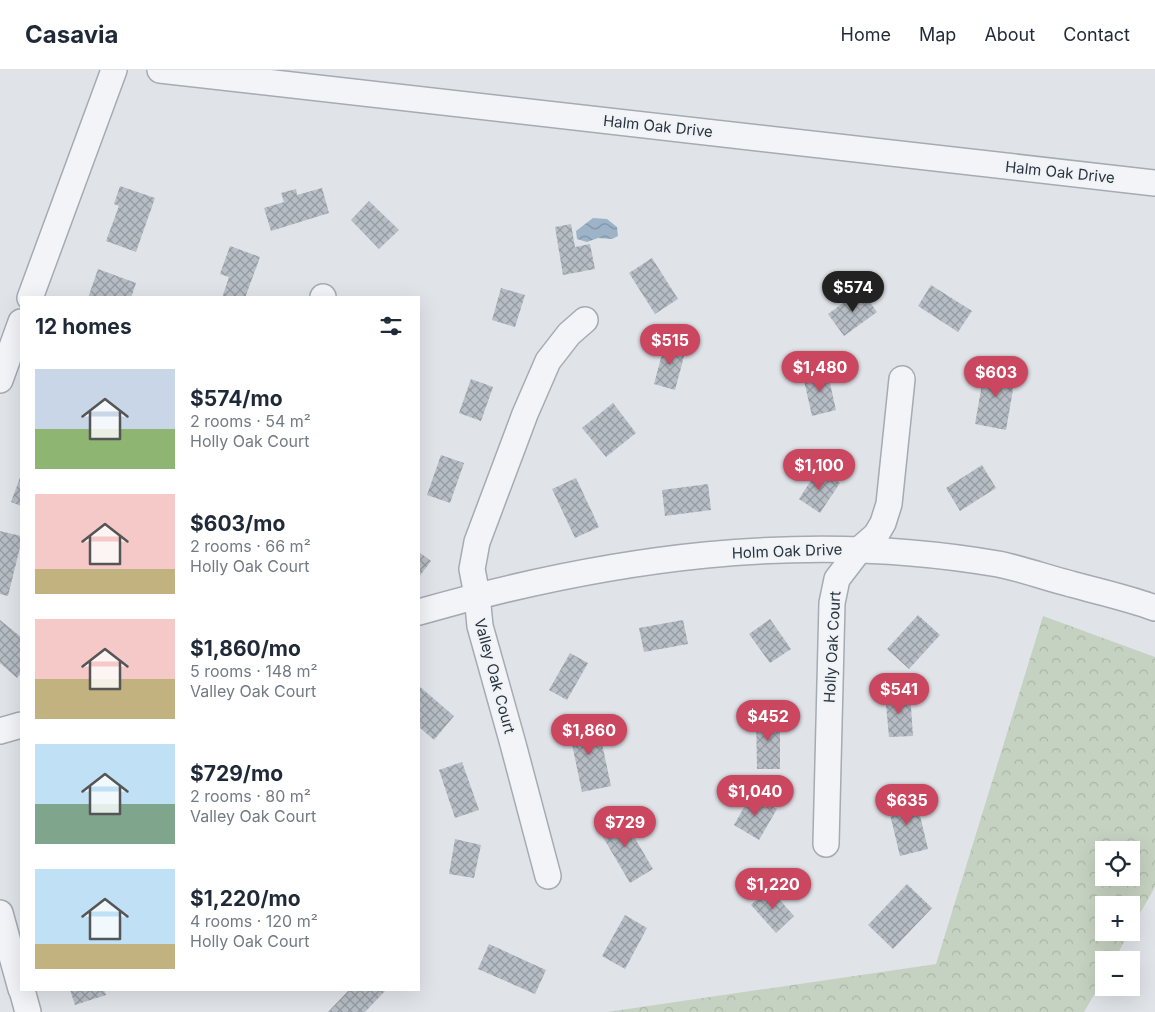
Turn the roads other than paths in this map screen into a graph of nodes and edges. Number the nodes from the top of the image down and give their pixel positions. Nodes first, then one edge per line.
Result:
1 (114, 70) edge
2 (160, 70) edge
3 (1155, 183) edge
4 (31, 296) edge
5 (585, 320) dead end
6 (20, 325) edge
7 (902, 379) dead end
8 (0, 380) edge
9 (860, 549) junction
10 (477, 596) junction
11 (1155, 608) edge
12 (420, 612) edge
13 (20, 725) edge
14 (0, 731) edge
15 (826, 844) dead end
16 (548, 876) dead end
17 (0, 913) edge
18 (20, 986) edge
19 (21, 991) edge
20 (28, 1012) edge

1 - 4 street
2 - 3 street, Halm Oak Drive
5 - 10 street, Valley Oak Court
6 - 8 street
7 - 9 street, Holly Oak Court
9 - 10 street, Holm Oak Drive
9 - 11 street, Holm Oak Drive
9 - 15 street, Holly Oak Court
10 - 12 street, Holm Oak Drive
10 - 16 street, Valley Oak Court
13 - 14 street
17 - 18 street
19 - 20 street

